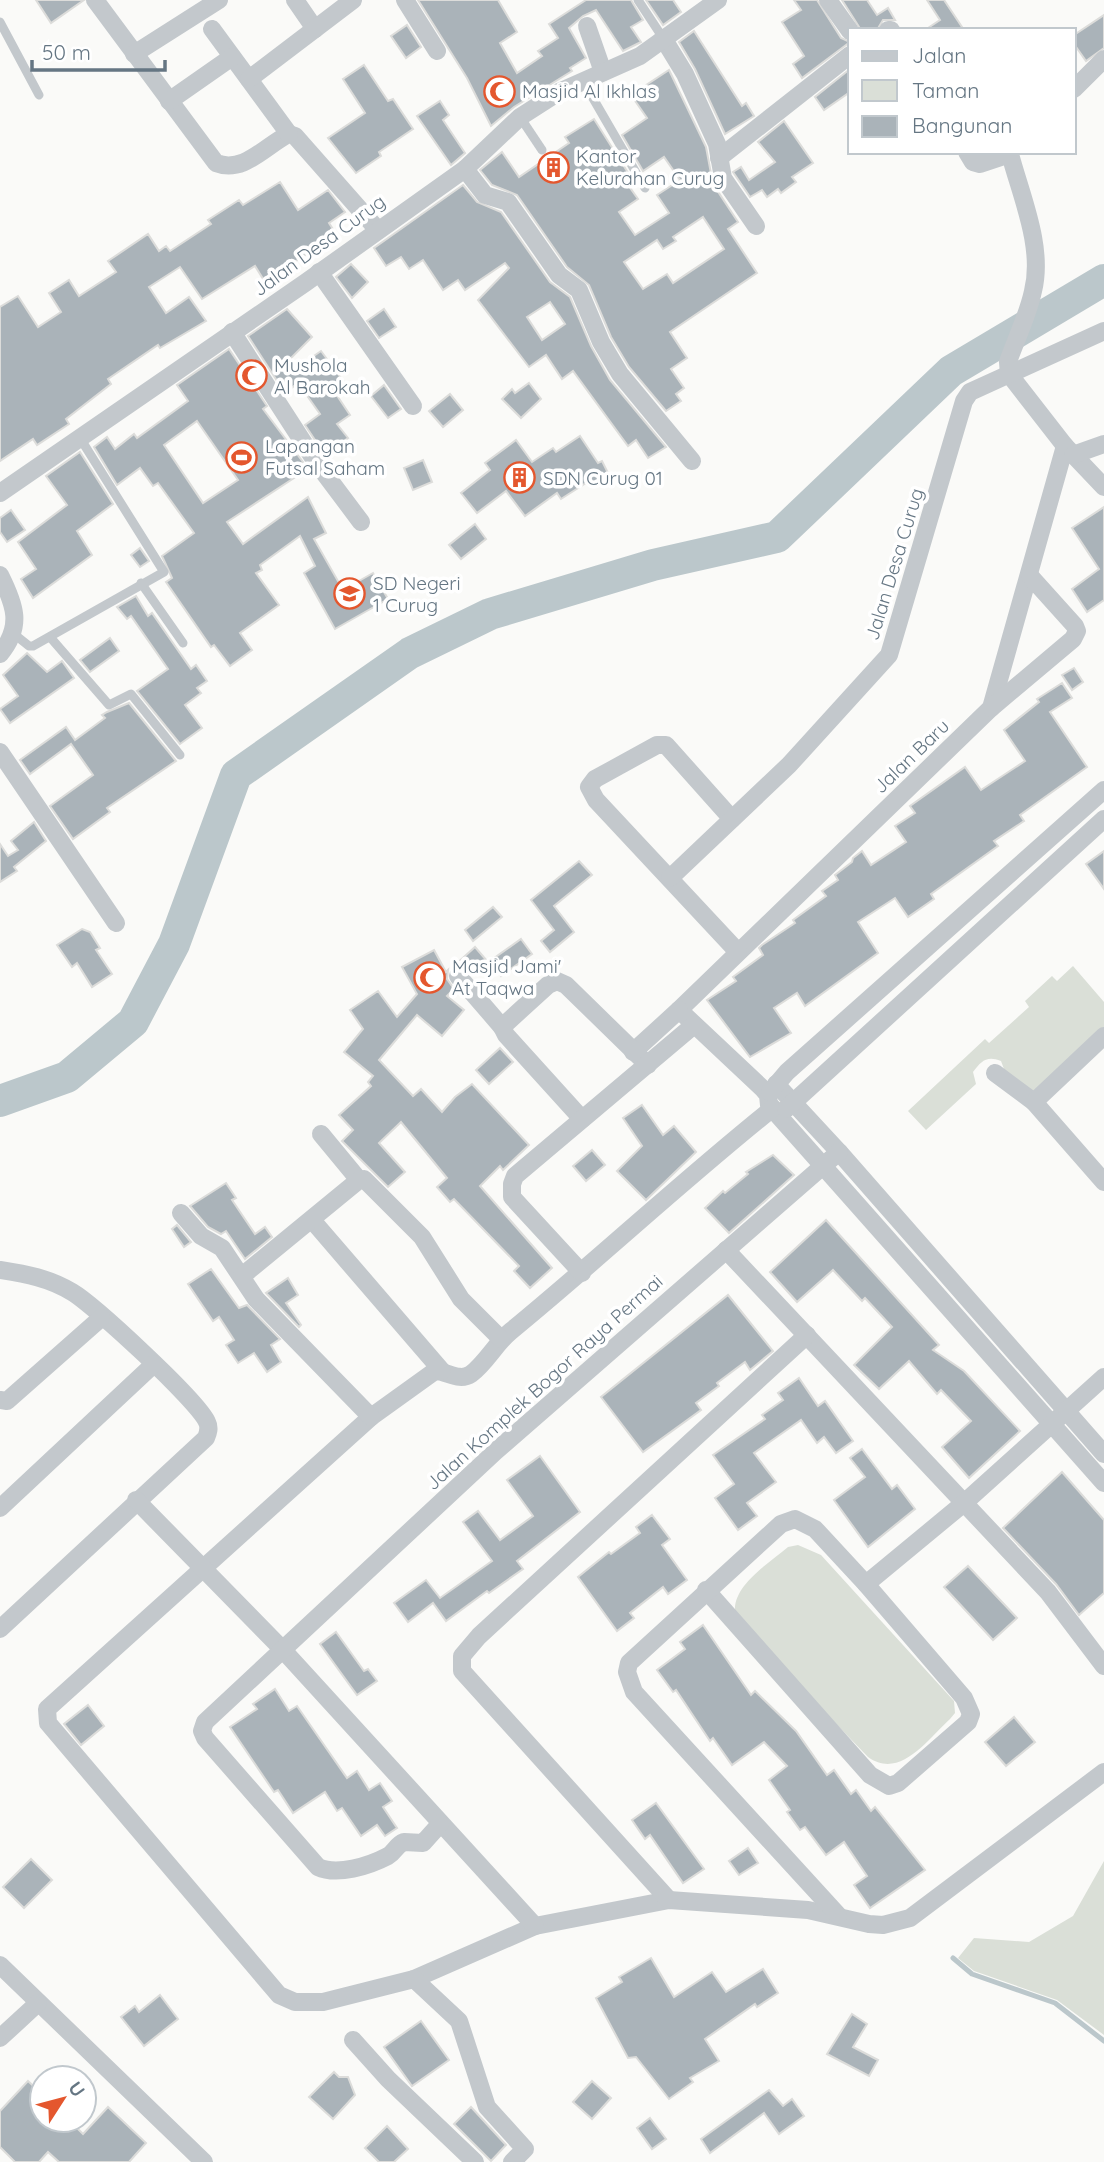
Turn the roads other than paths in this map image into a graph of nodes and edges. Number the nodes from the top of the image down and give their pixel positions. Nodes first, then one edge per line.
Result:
1 (95, 0) edge
2 (219, 0) edge
3 (295, 0) edge
4 (353, 0) edge
5 (405, 0) edge
6 (638, 0) edge
7 (718, 0) edge
8 (828, 0) edge
9 (0, 22) edge
10 (586, 26) dead end
11 (848, 28) edge
12 (212, 29) dead end
13 (315, 29) junction
14 (663, 38) junction
15 (437, 51) dead end
16 (134, 54) junction
17 (232, 57) junction
18 (848, 57) edge
19 (1104, 60) edge
20 (603, 72) junction
21 (249, 79) junction
22 (583, 81) junction
23 (1076, 87) edge
24 (39, 95) dead end
25 (169, 101) junction
26 (520, 117) junction
27 (289, 134) junction
28 (542, 150) dead end
29 (968, 154) edge
30 (1008, 154) edge
31 (1011, 154) edge
32 (719, 158) junction
33 (464, 169) junction
34 (645, 188) dead end
35 (756, 226) dead end
36 (377, 229) junction
37 (319, 272) junction
38 (1104, 331) edge
39 (232, 332) junction
40 (1009, 368) junction
41 (412, 406) dead end
42 (80, 438) junction
43 (1104, 444) edge
44 (1069, 450) junction
45 (692, 461) dead end
46 (1104, 487) edge
47 (0, 493) edge
48 (360, 522) dead end
49 (0, 575) edge
50 (1030, 576) junction
51 (141, 583) junction
52 (14, 634) junction
53 (50, 637) junction
54 (183, 643) dead end
55 (0, 654) edge
56 (991, 708) junction
57 (0, 752) edge
58 (180, 755) dead end
59 (1104, 790) edge
60 (732, 819) junction
61 (1104, 819) edge
62 (670, 878) junction
63 (983, 899) junction
64 (999, 915) junction
65 (116, 923) dead end
66 (738, 952) junction
67 (458, 976) dead end
68 (679, 1010) junction
69 (694, 1025) junction
70 (502, 1027) junction
71 (1104, 1035) edge
72 (634, 1052) junction
73 (648, 1065) junction
74 (995, 1073) dead end
75 (772, 1099) junction
76 (793, 1101) junction
77 (1034, 1102) junction
78 (582, 1119) junction
79 (321, 1134) dead end
80 (839, 1152) junction
81 (824, 1165) junction
82 (359, 1180) junction
83 (1104, 1182) edge
84 (181, 1213) dead end
85 (312, 1220) junction
86 (726, 1250) junction
87 (0, 1270) edge
88 (582, 1272) junction
89 (242, 1276) junction
90 (101, 1318) junction
91 (807, 1335) junction
92 (501, 1339) junction
93 (154, 1364) junction
94 (442, 1371) junction
95 (1104, 1377) edge
96 (0, 1400) edge
97 (1067, 1410) junction
98 (371, 1417) junction
99 (1051, 1423) junction
100 (1104, 1454) edge
101 (1104, 1483) edge
102 (136, 1500) junction
103 (964, 1503) junction
104 (0, 1508) edge
105 (202, 1568) junction
106 (866, 1584) junction
107 (706, 1590) junction
108 (0, 1629) edge
109 (283, 1650) junction
110 (1104, 1666) edge
111 (1104, 1772) edge
112 (440, 1824) junction
113 (669, 1900) junction
114 (838, 1915) junction
115 (536, 1926) junction
116 (0, 1965) edge
117 (414, 1979) junction
118 (38, 2003) junction
119 (0, 2038) edge
120 (353, 2040) dead end
121 (204, 2162) edge
122 (475, 2162) edge
123 (512, 2162) edge

1 - 16 street
2 - 16 street
3 - 13 street
4 - 13 street
5 - 15 street
6 - 14 lane
7 - 14 street, Jalan Desa Curug
8 - 11 street
9 - 24 lane
10 - 20 street
12 - 17 street
13 - 21 street
14 - 20 street, Jalan Desa Curug
14 - 32 street
16 - 25 street
17 - 21 street
17 - 25 street
18 - 32 street
19 - 23 street
20 - 22 street, Jalan Desa Curug
21 - 27 street
22 - 26 street, Jalan Desa Curug
22 - 34 lane
25 - 27 street
26 - 28 lane
26 - 33 street, Jalan Desa Curug
27 - 36 street
29 - 30 street
31 - 40 street
32 - 35 street
33 - 36 street, Jalan Desa Curug
33 - 45 street
36 - 37 street, Jalan Desa Curug
37 - 39 street, Jalan Desa Curug
37 - 41 street
38 - 40 street, Jalan Desa Curug
39 - 42 street, Jalan Desa Curug
39 - 48 street
40 - 44 street
40 - 60 street, Jalan Desa Curug
42 - 47 street, Jalan Desa Curug
42 - 51 lane
43 - 44 street
44 - 46 street
44 - 50 street, Jalan Baru
49 - 52 street
50 - 56 street, Jalan Baru
50 - 56 street
51 - 53 lane
51 - 54 lane
52 - 53 lane
52 - 55 street
53 - 58 lane
56 - 66 street, Jalan Baru
57 - 65 street
59 - 63 street
60 - 62 street, Jalan Desa Curug
60 - 62 street
61 - 64 street
62 - 66 street
63 - 64 street
63 - 75 street
64 - 76 street
66 - 68 street, Jalan Baru
67 - 70 street
68 - 69 street
68 - 72 street, Jalan Baru
69 - 73 street
69 - 75 street
70 - 72 street
70 - 78 street
71 - 77 street
72 - 73 street
73 - 78 street
74 - 77 street
75 - 76 street
75 - 81 street
75 - 88 street
76 - 80 street
77 - 83 street
78 - 88 street
79 - 82 street
80 - 81 street, Jalan Komplek Bogor Raya Permai
80 - 97 street
81 - 86 street, Jalan Komplek Bogor Raya Permai
81 - 99 street
82 - 85 street
82 - 92 street
84 - 89 street
85 - 89 street
85 - 94 street
86 - 91 street
86 - 109 street, Jalan Komplek Bogor Raya Permai
87 - 90 street
88 - 92 street
89 - 98 street
90 - 93 street
90 - 96 street
91 - 103 street
91 - 113 street
92 - 94 street
93 - 102 street
93 - 104 street
94 - 98 street
95 - 97 street
97 - 99 street
97 - 100 street
98 - 105 street
99 - 101 street
99 - 103 street
102 - 105 street
102 - 108 street
103 - 106 street
103 - 110 street
105 - 109 street
105 - 117 street
106 - 107 street
106 - 107 street
107 - 114 street
109 - 112 street
109 - 112 street, Jalan Komplek Bogor Raya Permai
111 - 114 street
112 - 115 street
113 - 114 street
113 - 115 street
115 - 117 street
116 - 118 street
117 - 123 street
118 - 119 street
118 - 121 street
120 - 122 street

